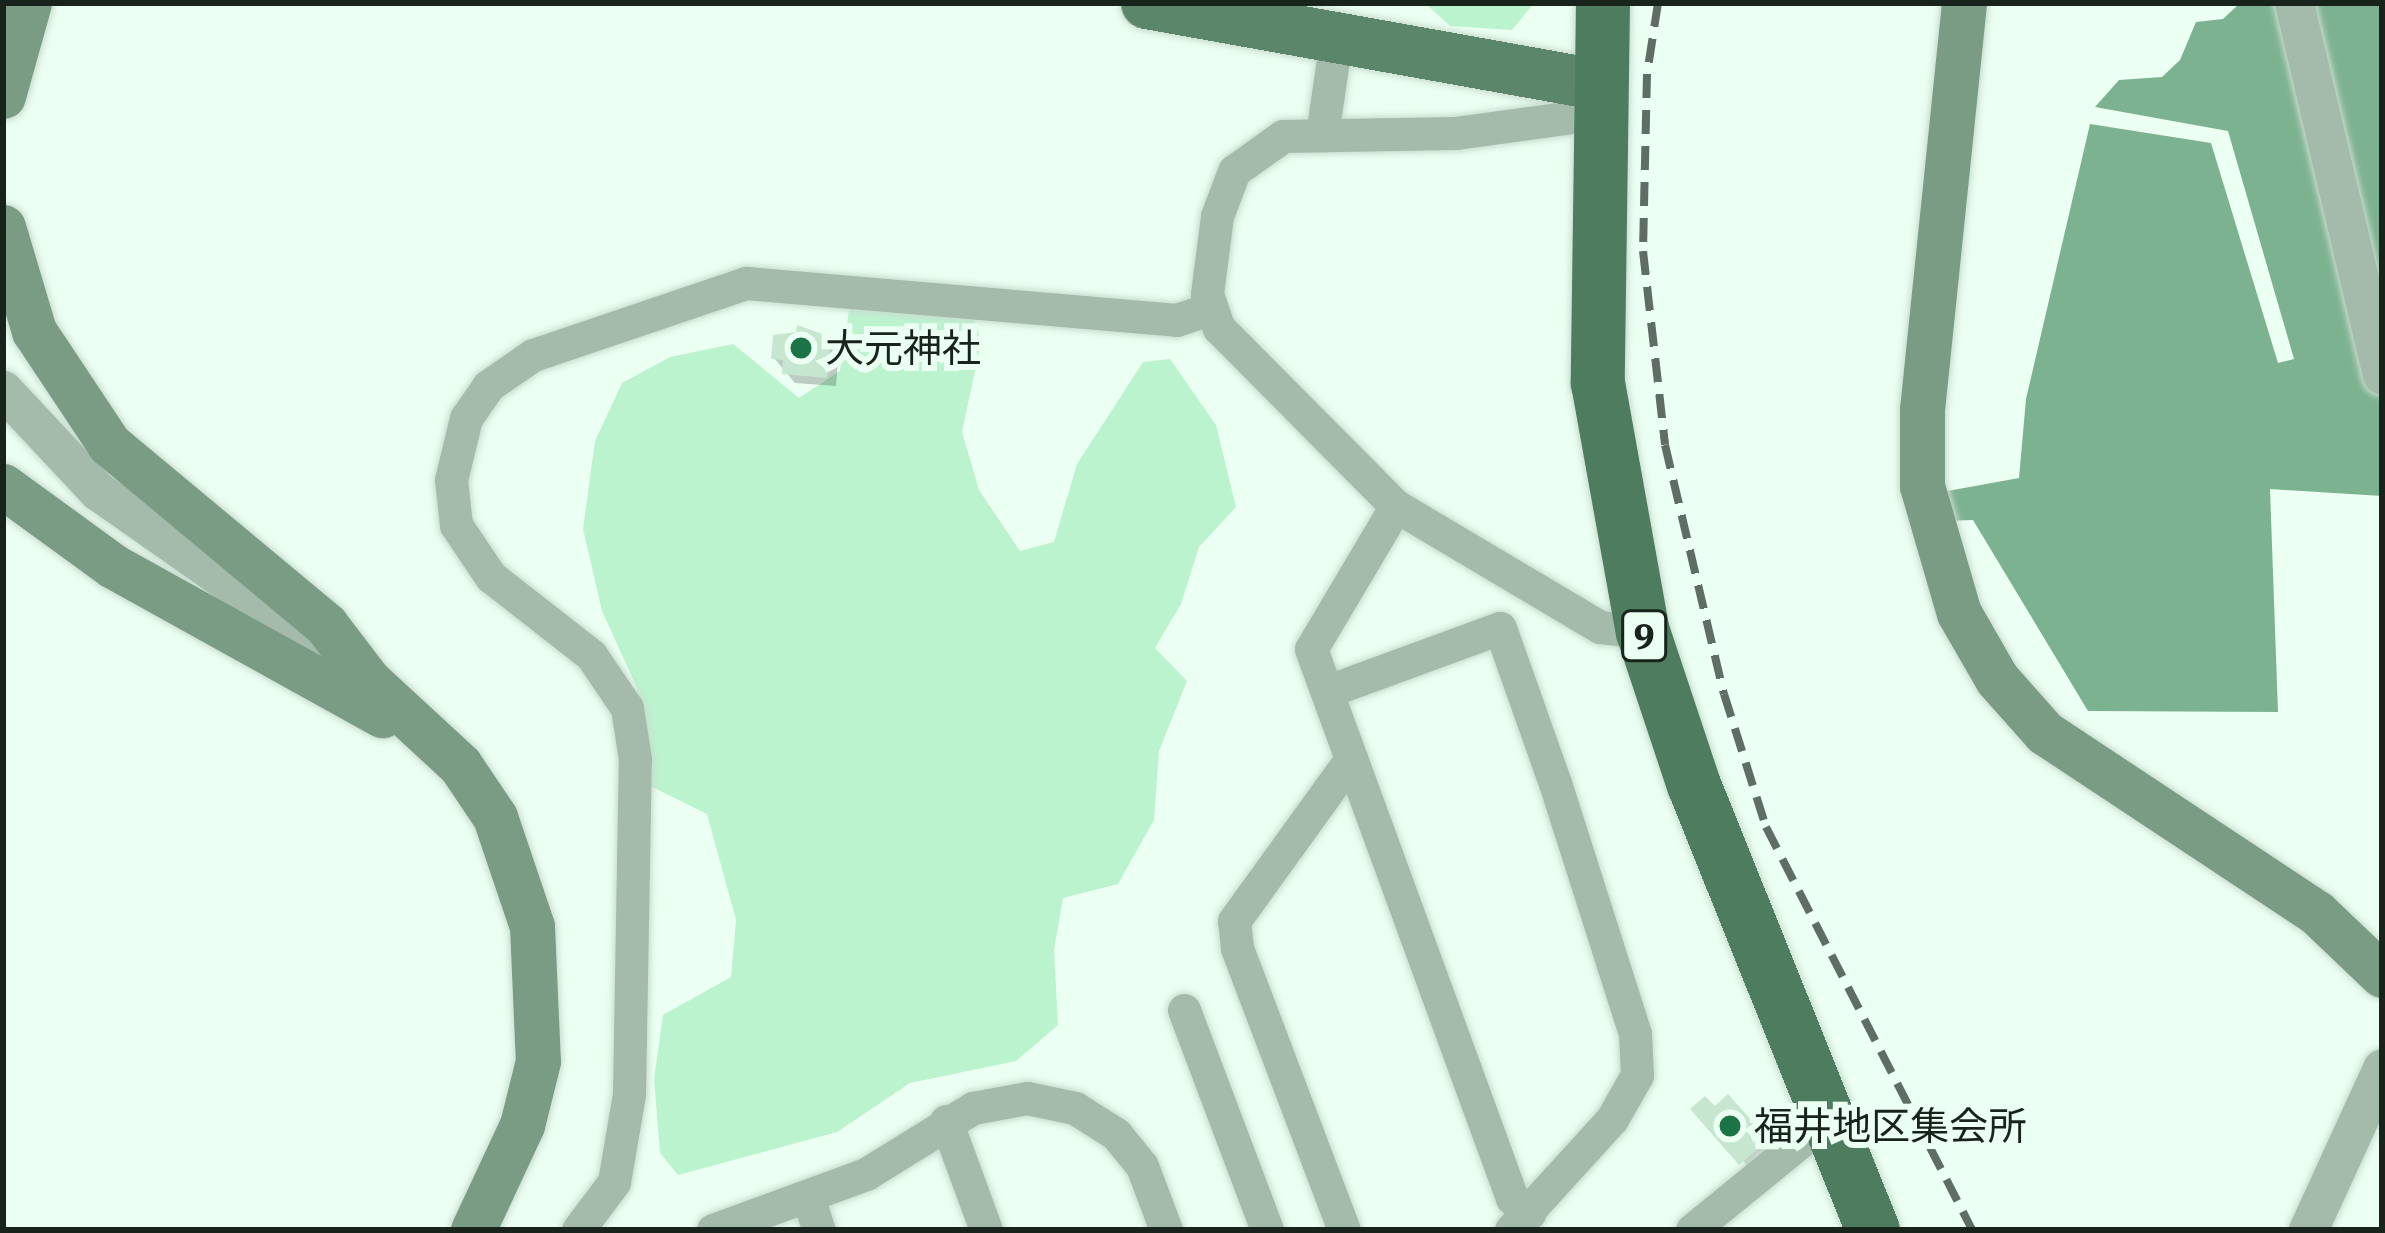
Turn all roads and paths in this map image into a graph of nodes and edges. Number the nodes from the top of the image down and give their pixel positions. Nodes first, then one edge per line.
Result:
1 (29, 3) edge
2 (1146, 3) edge
3 (1603, 3) edge
4 (1964, 3) edge
5 (2294, 3) edge
6 (1336, 39) junction
7 (3, 95) edge
8 (1602, 99) junction
9 (1322, 135) junction
10 (3, 227) edge
11 (1210, 309) junction
12 (2382, 375) edge
13 (3, 390) edge
14 (3, 486) edge
15 (1396, 506) junction
16 (1643, 632) junction
17 (369, 681) junction
18 (1328, 692) junction
19 (1351, 759) junction
20 (460, 765) junction
21 (2382, 975) edge
22 (1184, 1010) dead end
23 (2382, 1068) edge
24 (1828, 1119) junction
25 (946, 1121) junction
26 (808, 1197) junction
27 (1520, 1222) edge
28 (1332, 1227) edge
29 (473, 1230) edge
30 (578, 1230) edge
31 (713, 1230) edge
32 (819, 1230) edge
33 (986, 1230) edge
34 (1166, 1230) edge
35 (1267, 1230) edge
36 (1692, 1230) edge
37 (1873, 1230) edge
38 (2308, 1230) edge

1 - 7 main road
2 - 6 main road
3 - 8 highway, 9
4 - 21 main road
5 - 12 street
6 - 8 main road
6 - 9 street
8 - 9 street
8 - 16 highway, 9
9 - 11 street
10 - 17 main road
11 - 15 street
11 - 30 street
13 - 17 street
14 - 20 main road
15 - 16 street
15 - 18 street
16 - 24 highway, 9
17 - 20 main road
18 - 19 street
18 - 27 street
19 - 27 street
19 - 28 street
20 - 29 main road
22 - 35 street
23 - 38 street
24 - 36 street
24 - 37 highway, 9
25 - 26 street
25 - 33 street
25 - 34 street
26 - 31 street
26 - 32 street

